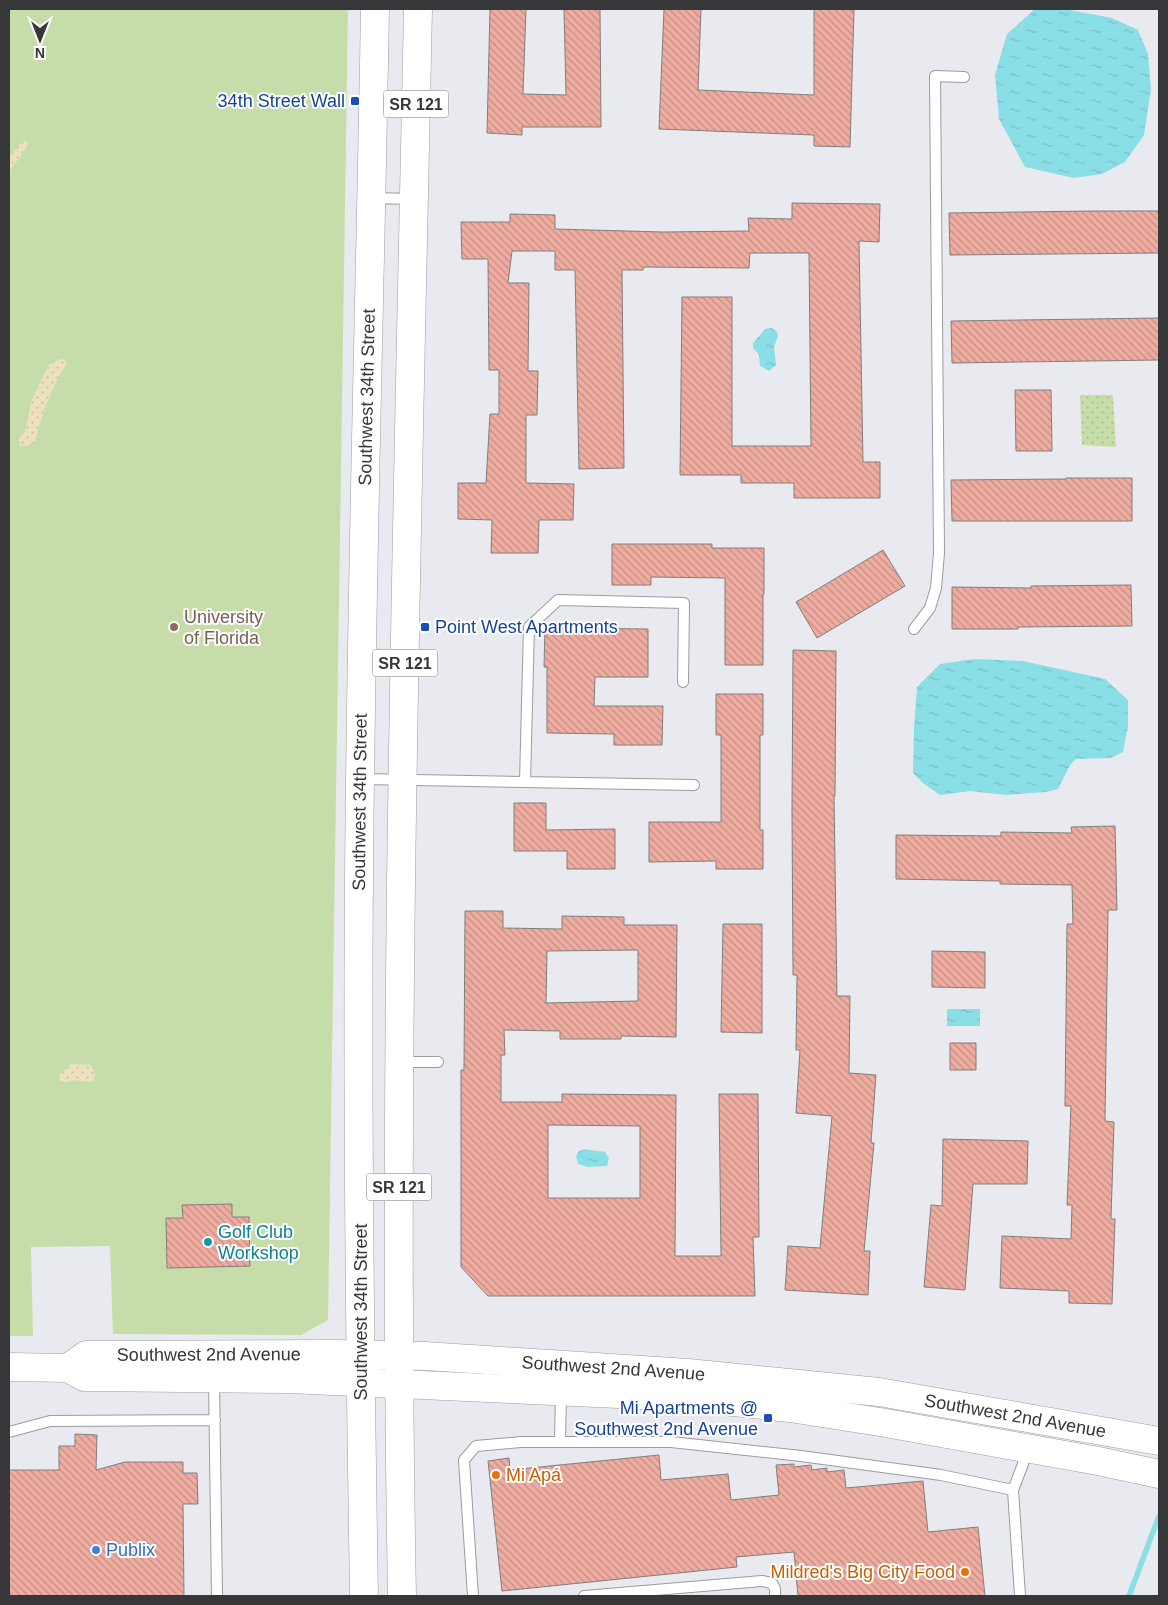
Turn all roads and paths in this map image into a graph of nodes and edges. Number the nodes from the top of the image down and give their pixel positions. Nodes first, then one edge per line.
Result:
1 (375, 9) edge
2 (418, 9) edge
3 (964, 77) dead end
4 (372, 198) junction
5 (414, 199) junction
6 (914, 629) dead end
7 (683, 682) dead end
8 (360, 779) junction
9 (403, 779) junction
10 (525, 782) junction
11 (694, 785) dead end
12 (399, 1062) junction
13 (438, 1062) dead end
14 (361, 1354) junction
15 (398, 1356) junction
16 (9, 1367) edge
17 (68, 1368) junction
18 (214, 1379) junction
19 (361, 1382) junction
20 (399, 1384) junction
21 (562, 1391) junction
22 (1028, 1417) junction
23 (215, 1420) junction
24 (9, 1432) edge
25 (1159, 1441) edge
26 (560, 1442) junction
27 (1025, 1448) junction
28 (1159, 1474) edge
29 (1012, 1490) junction
30 (629, 1594) edge
31 (217, 1596) edge
32 (364, 1596) edge
33 (402, 1596) edge
34 (473, 1596) edge
35 (584, 1596) edge
36 (775, 1596) edge
37 (1020, 1596) edge

1 - 4 main road, Southwest 34th Street / SR 121
2 - 5 main road, Southwest 34th Street / SR 121
3 - 6 lane
4 - 5 lane
4 - 8 main road, Southwest 34th Street / SR 121
5 - 9 main road, Southwest 34th Street / SR 121
7 - 10 lane
8 - 9 lane
8 - 14 main road, Southwest 34th Street / SR 121
9 - 10 lane
9 - 12 main road, Southwest 34th Street / SR 121
10 - 11 lane
12 - 13 lane
12 - 15 main road, Southwest 34th Street / SR 121
14 - 15 main road, Southwest 2nd Avenue
14 - 17 main road, Southwest 2nd Avenue
14 - 19 main road, Southwest 34th Street / SR 121
15 - 20 main road, Southwest 34th Street / SR 121
15 - 22 main road, Southwest 2nd Avenue
16 - 17 main road, Southwest 2nd Avenue
17 - 18 main road, Southwest 2nd Avenue
18 - 19 main road, Southwest 2nd Avenue
18 - 23 lane
19 - 20 main road, Southwest 2nd Avenue
19 - 32 main road, Southwest 34th Street / SR 121
20 - 21 main road, Southwest 2nd Avenue
20 - 33 main road, Southwest 34th Street / SR 121
21 - 26 lane
21 - 27 main road, Southwest 2nd Avenue
22 - 25 main road, Southwest 2nd Avenue
22 - 27 main road
23 - 24 lane
23 - 31 lane
26 - 29 lane
26 - 34 lane
27 - 28 main road, Southwest 2nd Avenue
27 - 29 lane
29 - 37 lane
30 - 35 lane
30 - 36 lane

